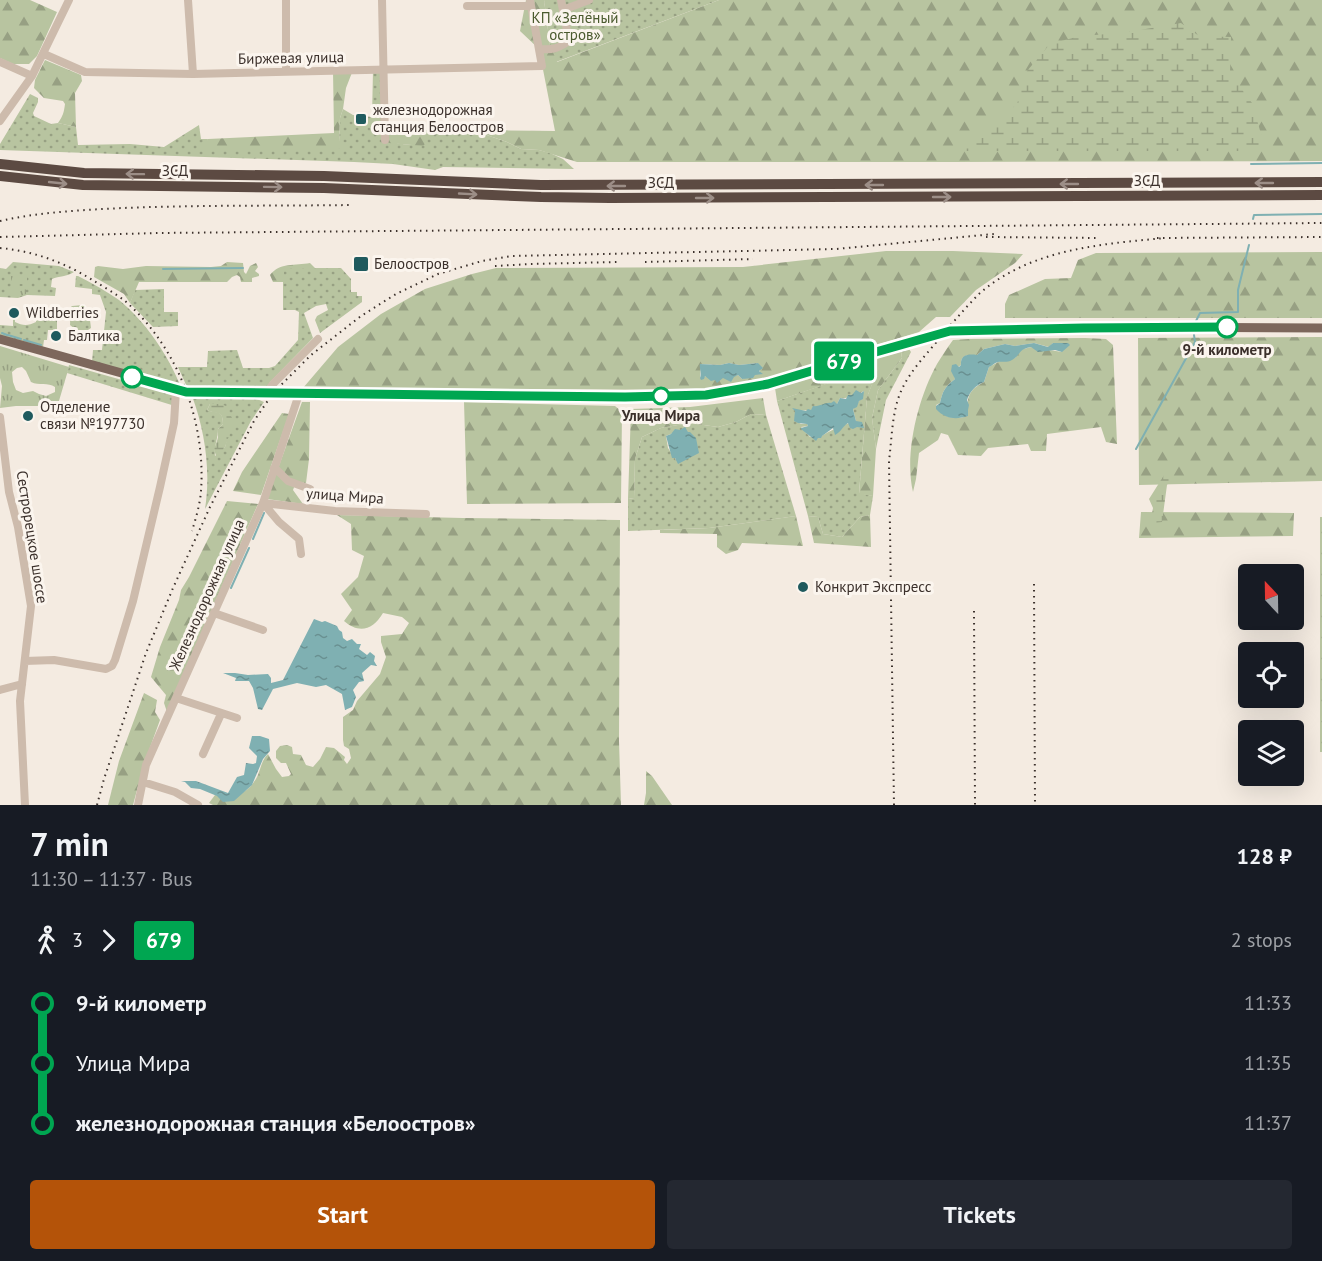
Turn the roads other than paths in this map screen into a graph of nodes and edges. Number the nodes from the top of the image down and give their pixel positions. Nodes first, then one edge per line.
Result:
1 (69, 0) edge
2 (188, 0) edge
3 (286, 0) edge
4 (382, 0) edge
5 (561, 0) edge
6 (589, 0) edge
7 (530, 3) edge
8 (467, 6) dead end
9 (564, 10) junction
10 (539, 49) junction
11 (44, 54) junction
12 (0, 62) edge
13 (382, 70) junction
14 (286, 71) junction
15 (193, 74) junction
16 (32, 76) junction
17 (0, 121) edge
18 (385, 140) dead end
19 (0, 164) edge
20 (0, 176) edge
21 (214, 180) junction
22 (1322, 182) edge
23 (1322, 195) edge
24 (1322, 328) edge
25 (0, 339) edge
26 (318, 339) dead end
27 (176, 390) junction
28 (267, 392) junction
29 (299, 394) junction
30 (0, 417) edge
31 (274, 468) junction
32 (310, 489) dead end
33 (263, 503) junction
34 (426, 513) dead end
35 (301, 554) dead end
36 (214, 613) junction
37 (263, 630) dead end
38 (25, 661) junction
39 (22, 684) junction
40 (0, 690) edge
41 (176, 698) junction
42 (221, 714) junction
43 (237, 718) dead end
44 (203, 754) dead end
45 (143, 782) junction
46 (25, 805) edge
47 (138, 805) edge
48 (198, 805) edge

1 - 11 street
2 - 15 street
3 - 14 street
4 - 13 street
5 - 9 street
6 - 9 street
7 - 8 street
7 - 10 street
9 - 10 street
10 - 13 street, Биржевая улица
11 - 15 street, Биржевая улица
11 - 16 street
12 - 16 street
13 - 14 street, Биржевая улица
13 - 18 street
14 - 15 street, Биржевая улица
16 - 17 street
21 -> 19 highway, ЗСД
20 -> 21 highway, ЗСД
22 -> 21 highway, ЗСД
21 -> 23 highway, ЗСД
24 - 29 main road
25 - 27 main road
26 - 28 street
27 - 28 main road
27 - 38 street
28 - 29 main road
29 - 31 street, Железнодорожная улица
30 - 38 street, Сестрорецкое шоссе
31 - 32 street
31 - 33 street, Железнодорожная улица
33 - 34 street, улица Мира
33 - 35 street
33 - 36 street, Железнодорожная улица
36 - 37 street
36 - 41 street, Железнодорожная улица
38 - 39 street, Сестрорецкое шоссе
39 - 40 street
39 - 46 street, Сестрорецкое шоссе
41 - 42 street
41 - 45 street, Железнодорожная улица
42 - 43 street
42 - 44 street
45 - 47 street, Железнодорожная улица
45 - 48 street

